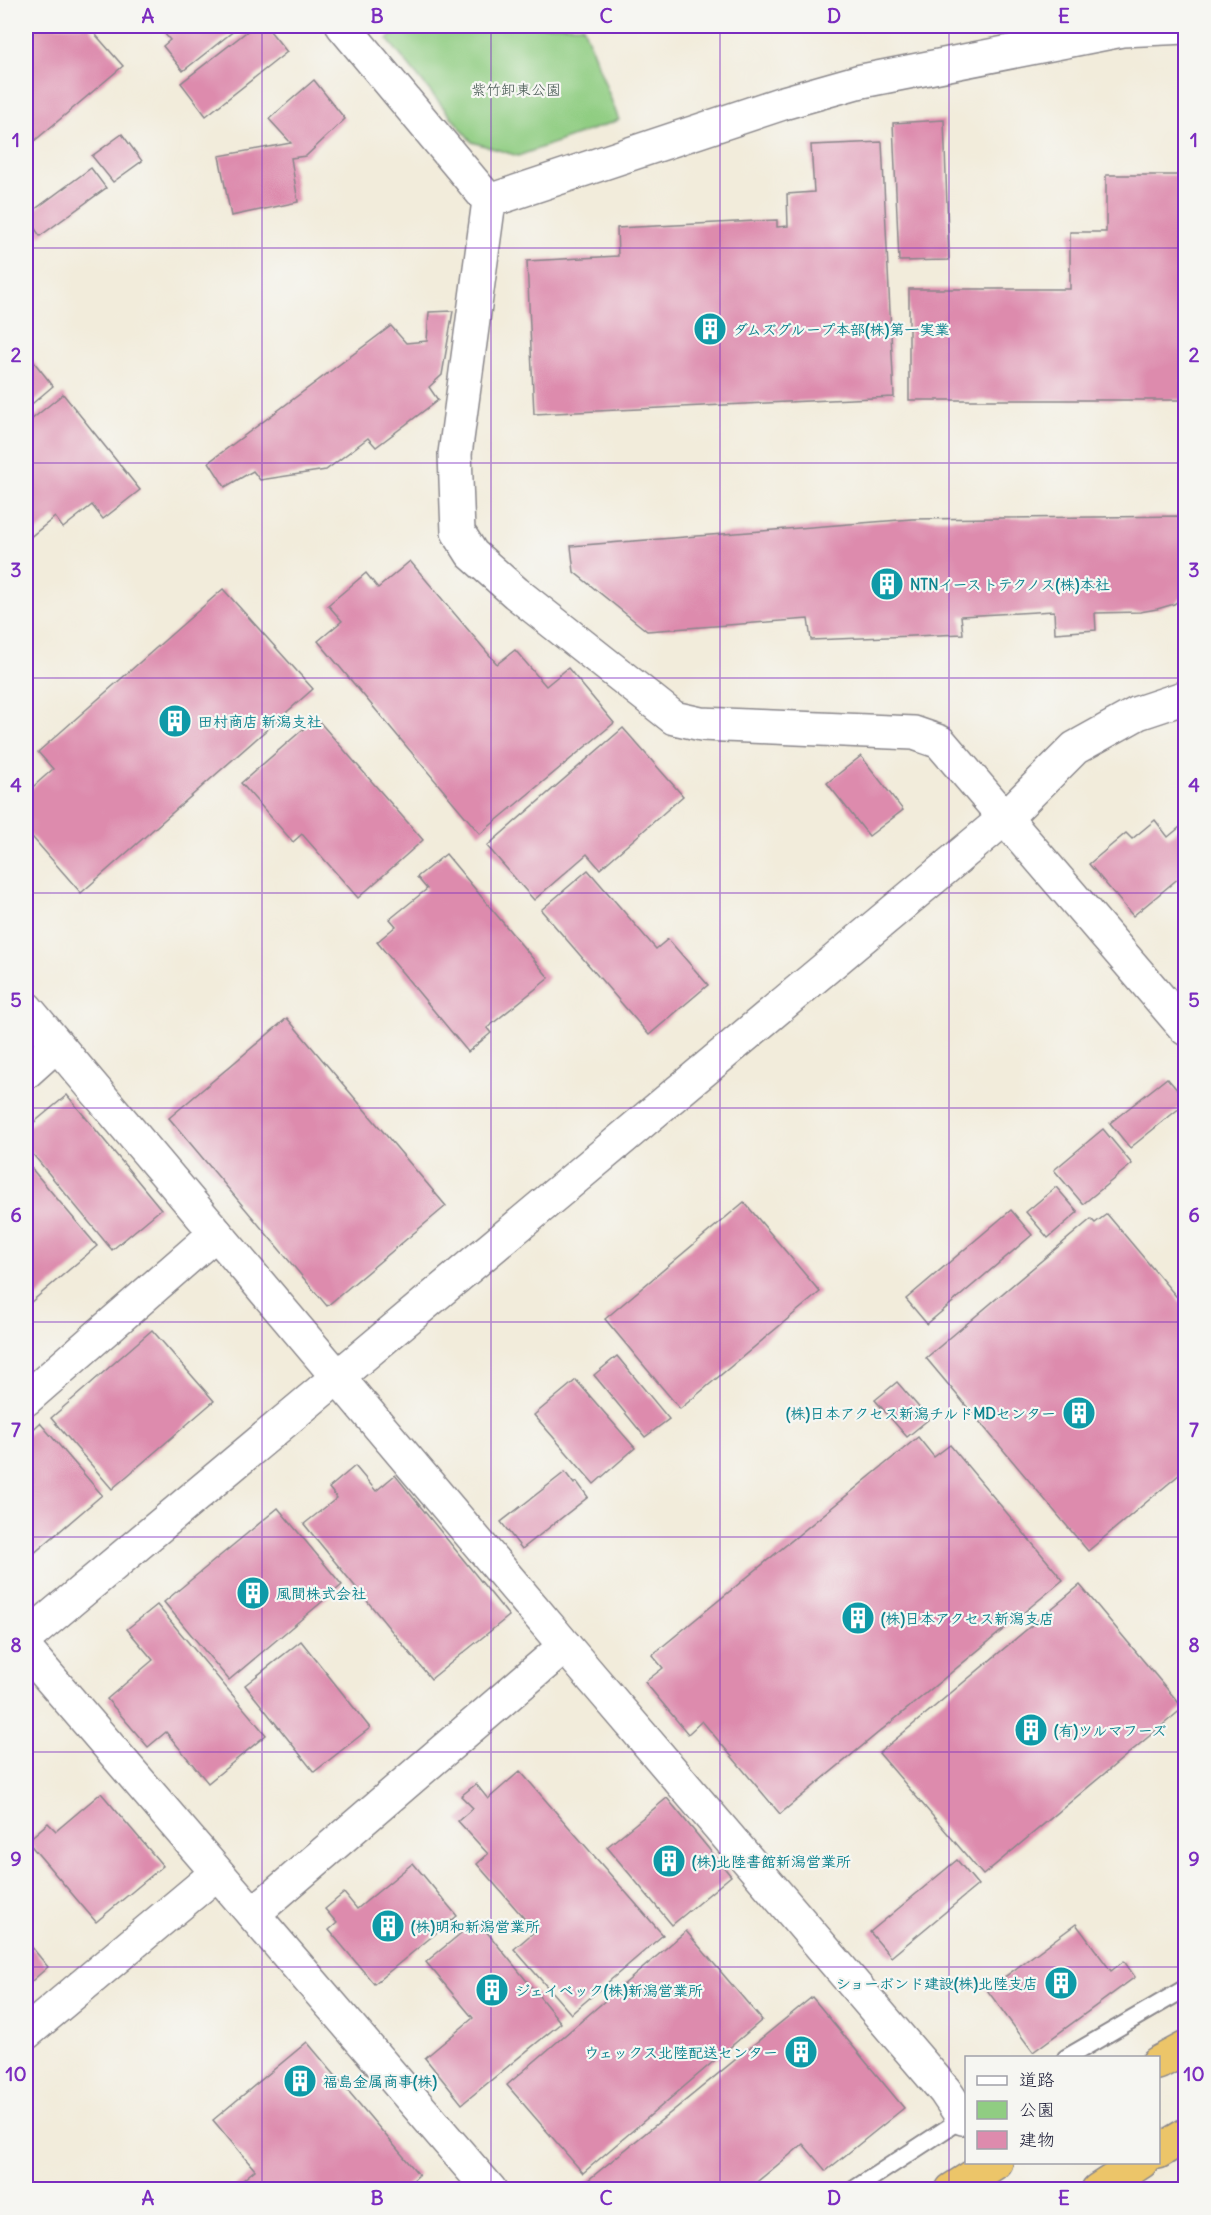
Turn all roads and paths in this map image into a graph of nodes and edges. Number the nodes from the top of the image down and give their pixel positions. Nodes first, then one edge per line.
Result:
1 (343, 26) edge
2 (1185, 27) edge
3 (489, 201) junction
4 (1185, 697) edge
5 (1005, 818) junction
6 (26, 1008) edge
7 (1185, 1029) edge
8 (56, 1044) junction
9 (26, 1072) edge
10 (216, 1233) junction
11 (336, 1376) junction
12 (26, 1400) edge
13 (26, 1638) edge
14 (565, 1646) junction
15 (26, 1650) edge
16 (217, 1873) junction
17 (253, 1914) junction
18 (1185, 1988) edge
19 (26, 2033) edge
20 (1185, 2048) edge
21 (1069, 2056) edge
22 (1160, 2062) edge
23 (965, 2117) edge
24 (1185, 2135) edge
25 (1160, 2151) edge
26 (994, 2164) edge
27 (1139, 2164) edge
28 (490, 2190) edge
29 (853, 2190) edge
30 (952, 2190) edge
31 (1098, 2190) edge

1 - 3 street
2 - 3 street
3 - 5 street
4 - 5 street
5 - 7 street
5 - 11 street
6 - 8 street
8 - 9 street
8 - 10 street
10 - 11 street
10 - 12 street
11 - 13 street
11 - 14 street
14 - 17 street
14 - 23 street
15 - 16 street
16 - 17 street
16 - 19 street
17 - 28 street
18 - 21 lane
20 - 22 highway
23 - 29 lane
24 - 25 highway
26 - 30 highway
27 - 31 highway

